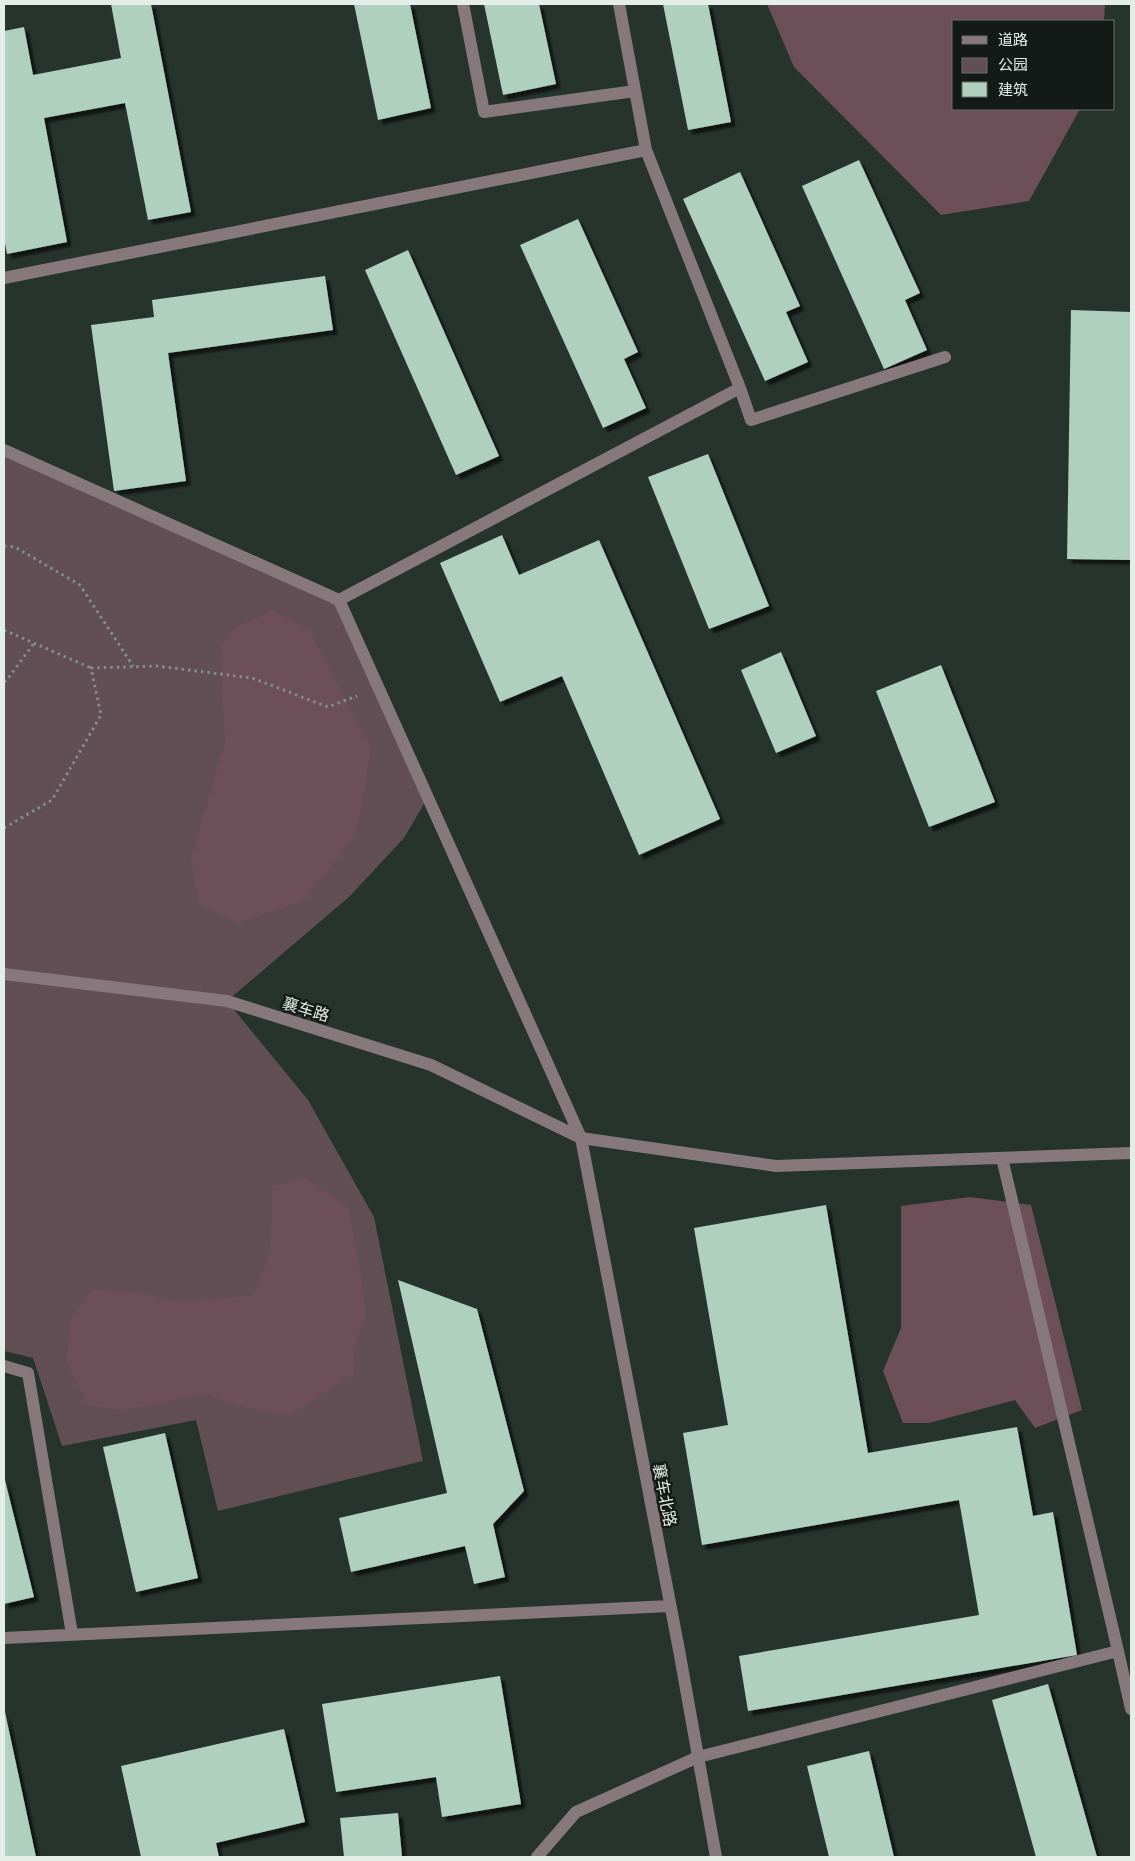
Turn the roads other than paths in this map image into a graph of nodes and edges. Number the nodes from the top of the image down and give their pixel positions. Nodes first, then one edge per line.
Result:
1 (463, 4) edge
2 (619, 4) edge
3 (635, 90) junction
4 (646, 150) junction
5 (4, 278) edge
6 (946, 357) dead end
7 (740, 388) junction
8 (4, 450) edge
9 (339, 600) junction
10 (4, 974) edge
11 (581, 1138) junction
12 (1131, 1153) edge
13 (1002, 1158) junction
14 (4, 1366) edge
15 (670, 1606) junction
16 (72, 1634) junction
17 (4, 1638) edge
18 (1118, 1651) junction
19 (1131, 1708) edge
20 (698, 1757) junction
21 (537, 1857) edge
22 (716, 1857) edge

1 - 3 street
2 - 3 street
3 - 4 street
4 - 5 street
4 - 7 street
6 - 7 street
7 - 9 street
8 - 9 street
9 - 11 street, 襄车北路
10 - 11 street, 襄车路
11 - 13 street, 襄车路
11 - 15 street, 襄车北路
12 - 13 street, 襄车路
13 - 18 street
14 - 16 street
15 - 16 street
15 - 20 street, 襄车北路
16 - 17 street
18 - 19 street
18 - 20 street
20 - 21 street
20 - 22 street, 襄车北路

